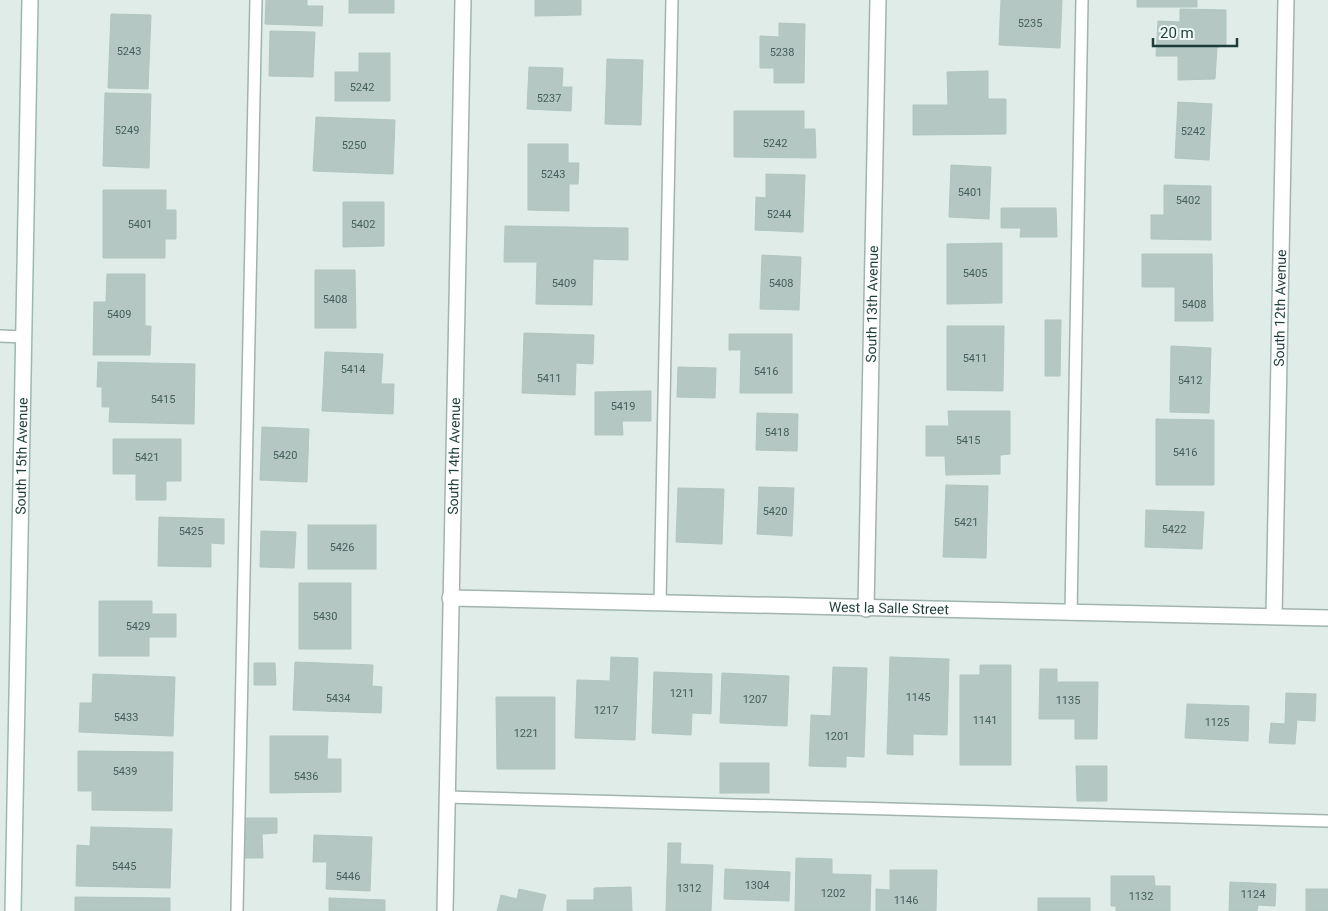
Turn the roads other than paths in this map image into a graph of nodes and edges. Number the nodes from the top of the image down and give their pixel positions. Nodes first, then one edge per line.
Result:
1 (30, 0) edge
2 (256, 0) edge
3 (463, 0) edge
4 (672, 0) edge
5 (878, 0) edge
6 (1082, 0) edge
7 (1286, 0) edge
8 (0, 336) edge
9 (24, 337) junction
10 (450, 598) junction
11 (660, 602) junction
12 (866, 609) junction
13 (1071, 614) junction
14 (1274, 616) junction
15 (1328, 618) edge
16 (447, 797) junction
17 (1328, 821) edge
18 (13, 911) edge
19 (237, 911) edge
20 (445, 911) edge

1 - 9 street, South 15th Avenue
2 - 19 lane
3 - 10 street, South 14th Avenue
4 - 11 lane
5 - 12 street, South 13th Avenue
6 - 13 lane
7 - 14 street, South 12th Avenue
8 - 9 lane
9 - 18 street, South 15th Avenue
10 - 11 street, West la Salle Street
10 - 16 street, South 14th Avenue
11 - 12 street, West la Salle Street
12 - 13 street, West la Salle Street
13 - 14 street, West la Salle Street
14 - 15 street, West la Salle Street
16 - 17 lane
16 - 20 street, South 14th Avenue

